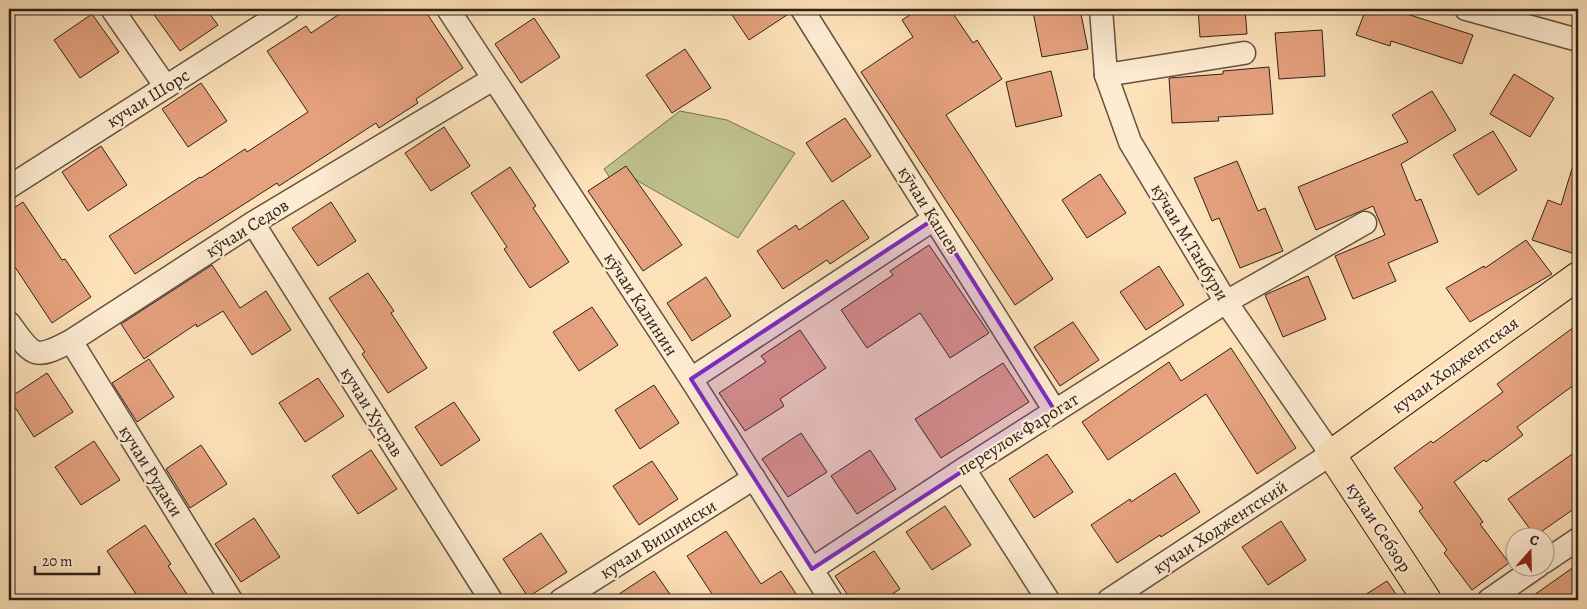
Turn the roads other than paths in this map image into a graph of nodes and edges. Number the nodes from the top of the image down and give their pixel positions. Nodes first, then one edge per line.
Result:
1 (112, 9) edge
2 (288, 9) edge
3 (448, 9) edge
4 (802, 9) edge
5 (1101, 9) edge
6 (1466, 9) edge
7 (1578, 40) edge
8 (1244, 53) dead end
9 (1106, 75) junction
10 (493, 79) junction
11 (166, 87) junction
12 (9, 187) edge
13 (934, 219) junction
14 (253, 223) junction
15 (1364, 223) dead end
16 (1578, 276) edge
17 (1226, 302) junction
18 (9, 324) edge
19 (72, 341) junction
20 (691, 379) junction
21 (1055, 411) junction
22 (1331, 454) junction
23 (964, 468) junction
24 (754, 478) junction
25 (1578, 539) edge
26 (1554, 555) edge
27 (812, 569) junction
28 (1524, 576) edge
29 (231, 600) edge
30 (491, 600) edge
31 (561, 600) edge
32 (831, 600) edge
33 (1048, 600) edge
34 (1109, 600) edge
35 (1427, 600) edge
36 (1489, 600) edge

1 - 11 street
2 - 11 street, кучаи Шорс
3 - 10 street, кӯчаи Калинин
4 - 13 street, кӯчаи Кашев
5 - 9 street, кӯчаи М.Танбури
6 - 7 street
8 - 9 street
9 - 17 street, кӯчаи М.Танбури
10 - 14 street, кӯчаи Седов
10 - 20 street, кӯчаи Калинин
11 - 12 street, кучаи Шорс
13 - 20 street
13 - 21 street, кӯчаи Кашев
14 - 19 street, кӯчаи Седов
14 - 30 street, кучаи Хусрав
15 - 17 street, переулок Фарогат
16 - 22 main road, кучаи Ходжентская
17 - 21 street, переулок Фарогат
17 - 22 street, кӯчаи М.Танбури
18 - 19 street, кӯчаи Седов
19 - 29 street, кучаи Рудаки
20 - 24 street, кӯчаи Калинин
21 - 23 street, переулок Фарогат
22 - 34 street, кучаи Ходжентский
22 - 35 main road, кучаи Себзор
23 - 27 street, переулок Фарогат
23 - 33 street
24 - 27 street, кӯчаи Калинин
24 - 31 street, кучаи Вишински
25 - 26 street
27 - 32 street, кӯчаи Калинин
28 - 36 street

